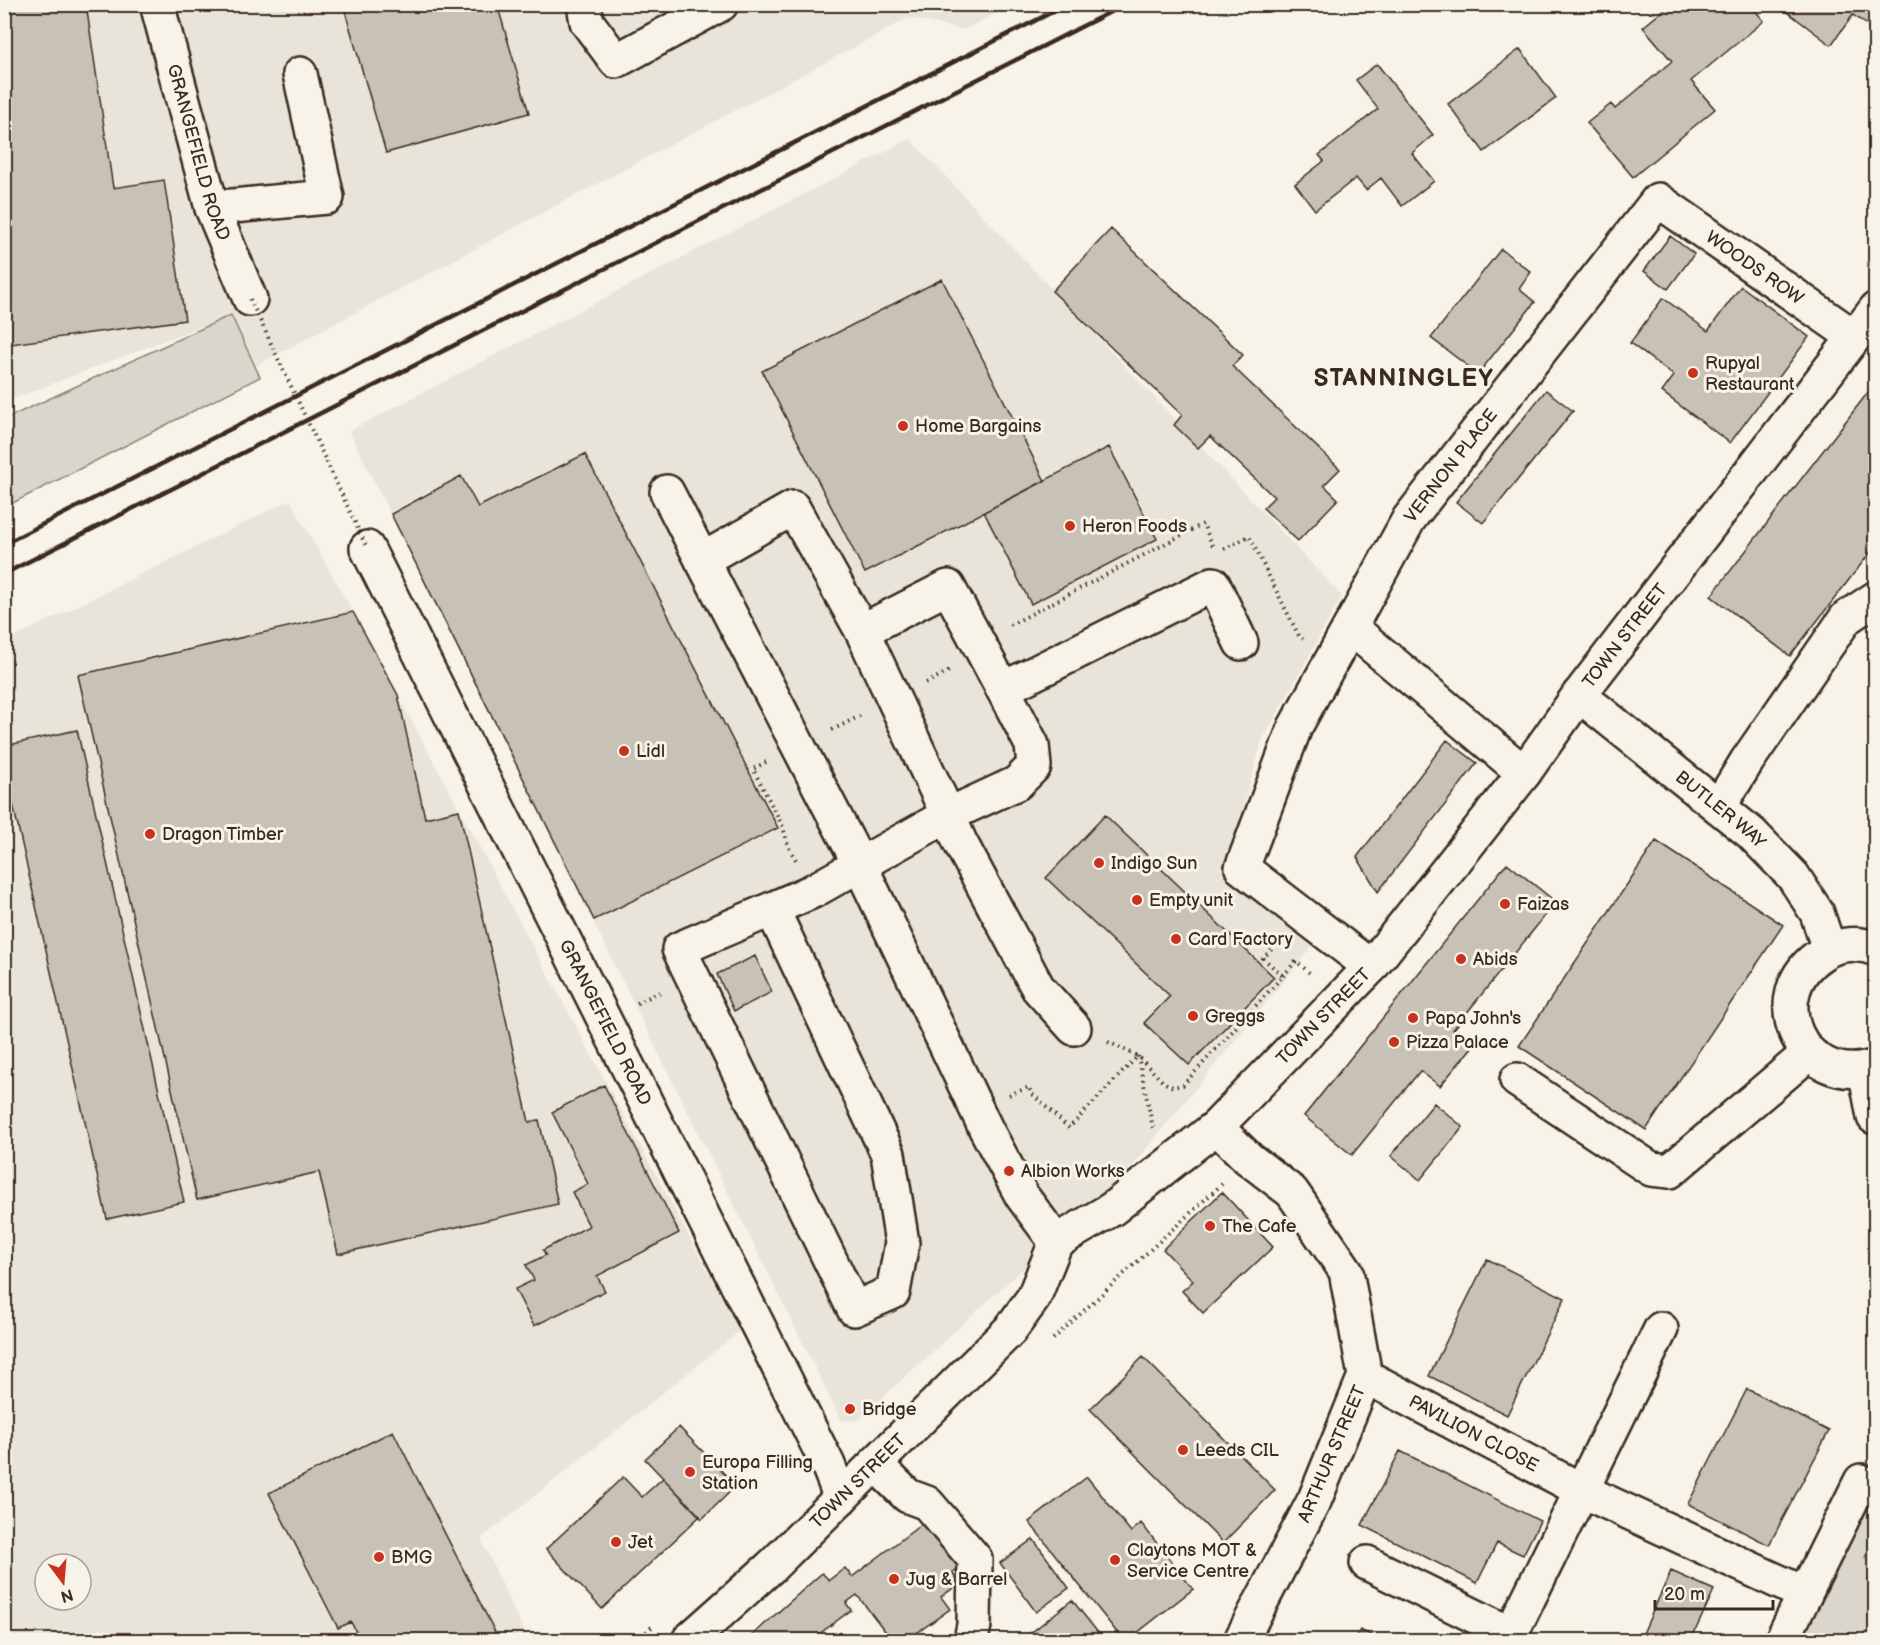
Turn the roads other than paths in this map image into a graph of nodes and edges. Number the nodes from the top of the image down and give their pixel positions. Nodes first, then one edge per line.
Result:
1 (157, 4) edge
2 (584, 4) edge
3 (721, 4) edge
4 (300, 74) dead end
5 (1658, 200) joint
6 (212, 208) junction
7 (250, 299) road end
8 (1875, 310) edge
9 (1853, 336) junction
10 (667, 492) dead end
11 (367, 548) road end
12 (702, 560) junction
13 (1875, 598) edge
14 (1350, 627) junction
15 (862, 631) junction
16 (1241, 643) dead end
17 (1003, 689) junction
18 (1579, 695) junction
19 (1524, 773) junction
20 (1719, 807) junction
21 (948, 816) junction
22 (860, 865) junction
23 (772, 909) junction
24 (1830, 949) junction
25 (1875, 949) edge
26 (1371, 968) junction
27 (1074, 1028) road end
28 (1809, 1053) junction
29 (1870, 1068) edge
30 (1517, 1080) dead end
31 (1874, 1117) dead end
32 (1216, 1126) junction
33 (1056, 1242) junction
34 (1661, 1329) dead end
35 (1365, 1376) junction
36 (876, 1464) junction
37 (1861, 1481) dead end
38 (1583, 1491) junction
39 (841, 1498) junction
40 (1367, 1563) dead end
41 (1805, 1594) junction
42 (1510, 1637) edge
43 (689, 1641) edge
44 (971, 1641) edge
45 (1241, 1641) edge
46 (1782, 1641) edge

1 - 6 street, GRANGEFIELD ROAD
2 - 3 street
4 - 6 street
5 - 9 street, WOODS ROW
5 - 14 street, VERNON PLACE
6 - 7 street, GRANGEFIELD ROAD
8 - 9 street, TOWN STREET
9 - 18 street, TOWN STREET
10 - 12 street
11 - 39 street, GRANGEFIELD ROAD
12 - 15 street
12 - 22 street
13 - 20 street
14 - 19 street
14 - 26 street, VERNON PLACE
15 - 17 street
15 - 21 street
16 - 17 street
17 - 21 street
18 - 19 street, TOWN STREET
18 - 20 street, BUTLER WAY
19 - 26 street, TOWN STREET
20 - 24 street, BUTLER WAY
21 - 22 street
21 - 27 street
22 - 23 street
22 - 33 street
23 - 23 street
24 - 25 street
24 - 28 street
26 - 32 street, TOWN STREET
28 - 29 street
28 - 30 street
29 - 31 street
32 - 33 street, TOWN STREET
32 - 35 street, ARTHUR STREET
33 - 36 street, TOWN STREET
34 - 38 street
35 - 38 street, PAVILION CLOSE
35 - 45 street, ARTHUR STREET
36 - 39 street, TOWN STREET
36 - 44 street
37 - 41 street
38 - 41 street, PAVILION CLOSE
38 - 42 street
39 - 43 street, TOWN STREET
40 - 42 street
41 - 46 street

